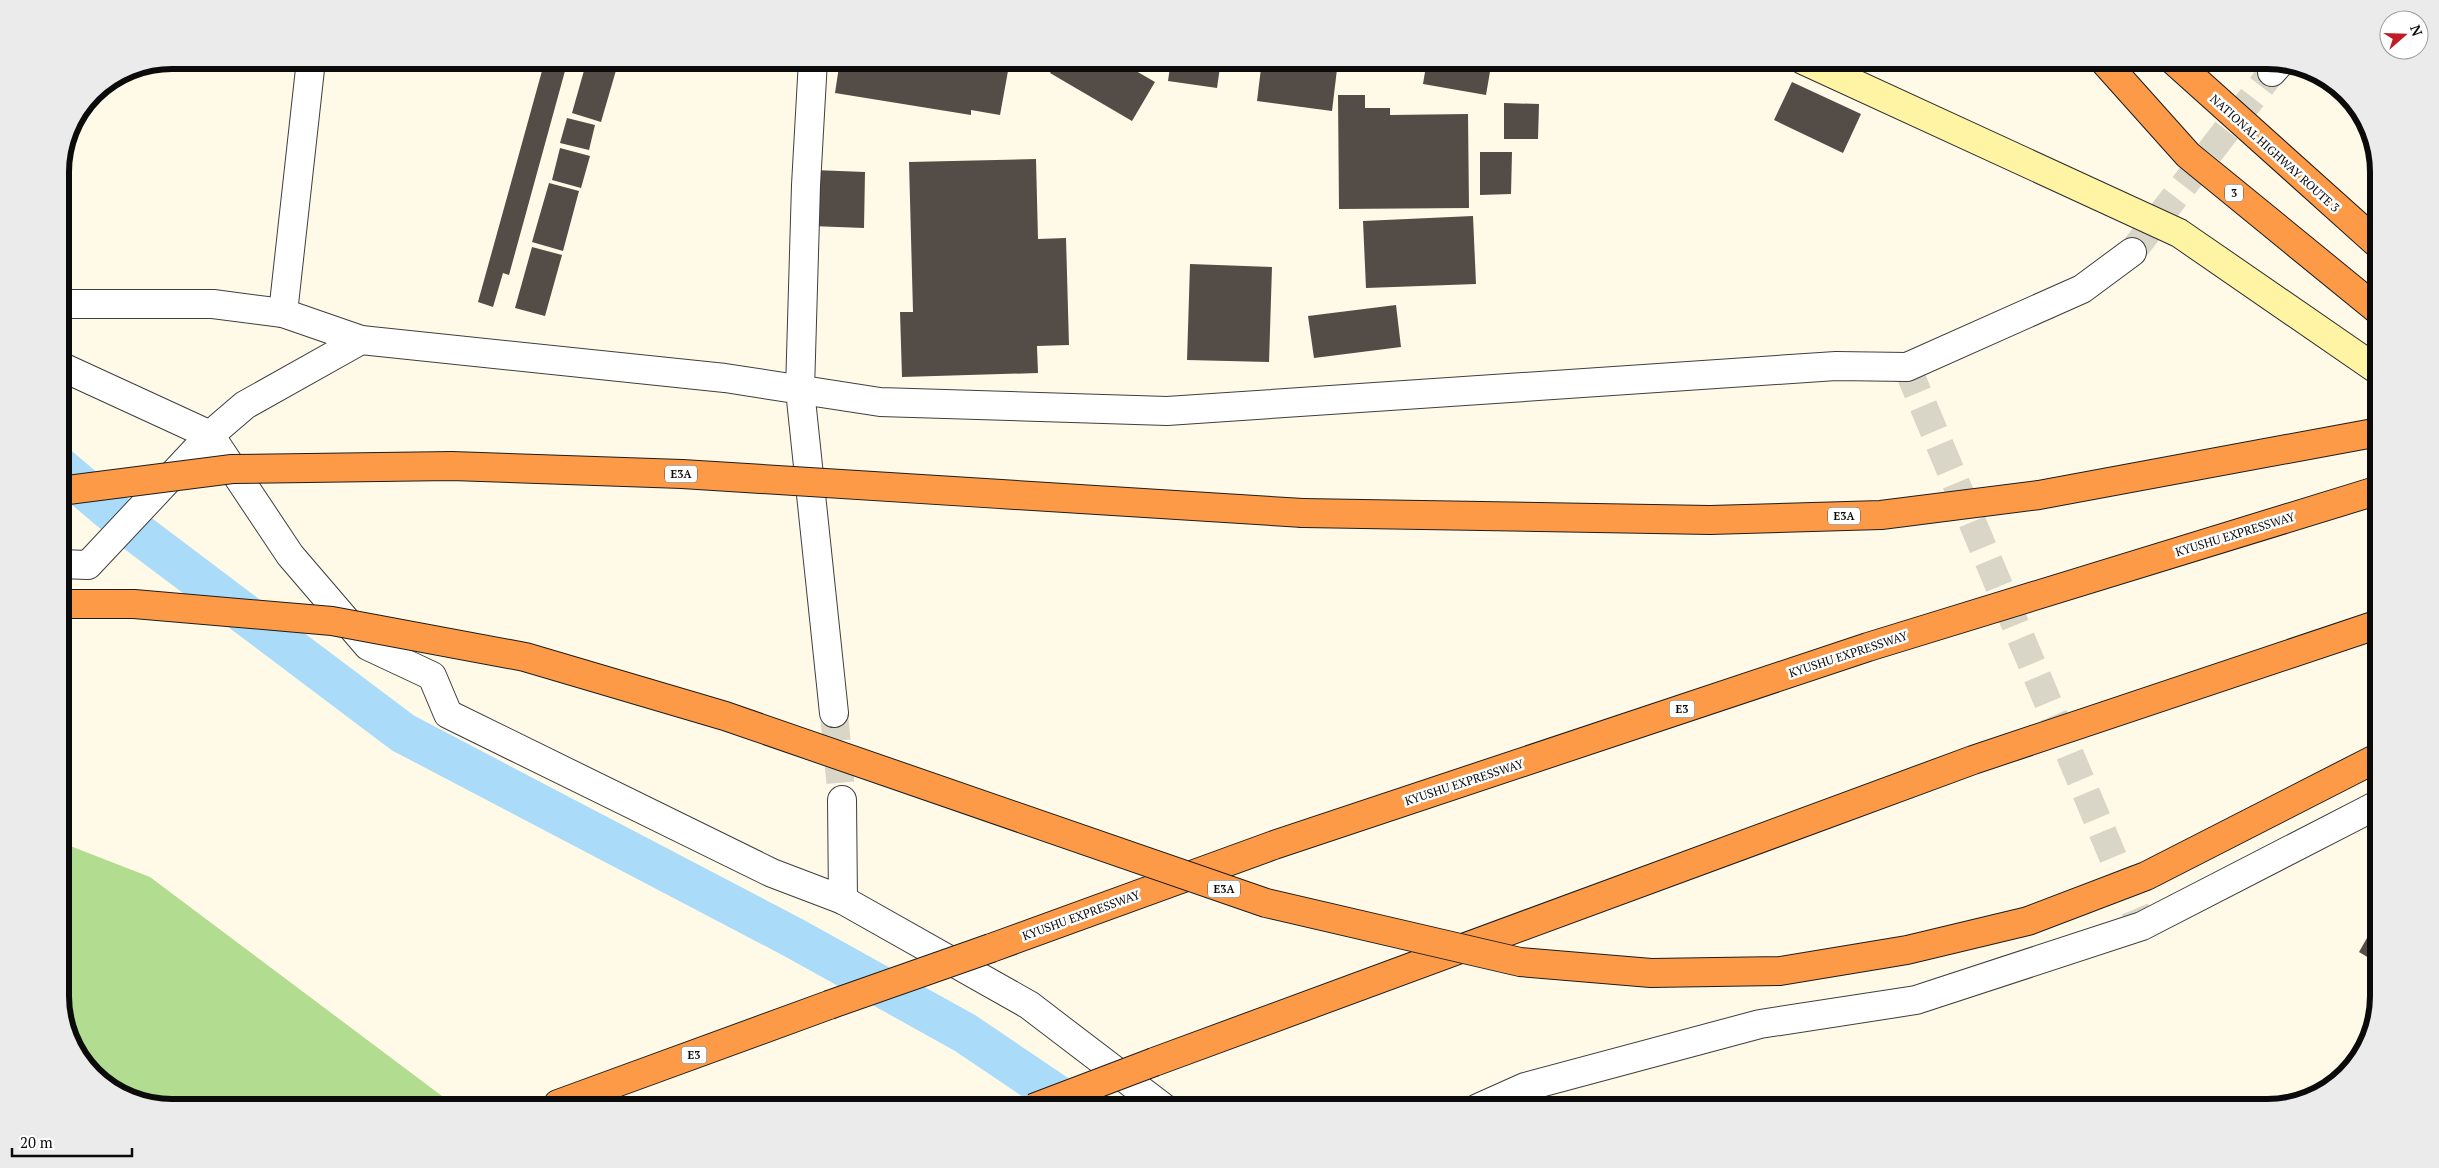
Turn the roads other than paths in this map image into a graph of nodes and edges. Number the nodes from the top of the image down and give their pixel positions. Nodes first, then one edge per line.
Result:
1 (310, 69) edge
2 (812, 69) edge
3 (1824, 69) edge
4 (2111, 69) edge
5 (2183, 69) edge
6 (2370, 237) edge
7 (2132, 252) tunnel mouth
8 (69, 304) edge
9 (2370, 304) edge
10 (282, 313) junction
11 (361, 340) junction
12 (2370, 365) edge
13 (69, 370) edge
14 (800, 390) junction
15 (2370, 434) edge
16 (210, 435) junction
17 (69, 490) edge
18 (2370, 493) edge
19 (69, 564) edge
20 (69, 604) edge
21 (2370, 627) edge
22 (834, 713) tunnel mouth
23 (2370, 762) edge
24 (842, 800) tunnel mouth
25 (2370, 809) edge
26 (843, 900) junction
27 (572, 1099) edge
28 (1057, 1099) edge
29 (1152, 1099) edge
30 (1498, 1099) edge

1 - 10 street
2 - 14 street
3 - 12 street
4 - 9 highway, 3
5 - 6 highway, NATIONAL HIGHWAY ROUTE 3
7 - 14 street
8 - 10 street
10 - 11 street
11 - 14 street
11 - 16 street
13 - 16 street
14 - 22 street
15 - 17 highway, E3A, bridge
16 - 19 street
16 - 26 street
18 - 27 highway, KYUSHU EXPRESSWAY / E3, bridge
20 - 23 highway, E3A, bridge
21 - 28 highway, bridge
24 - 26 street
25 - 30 street
26 - 29 street

